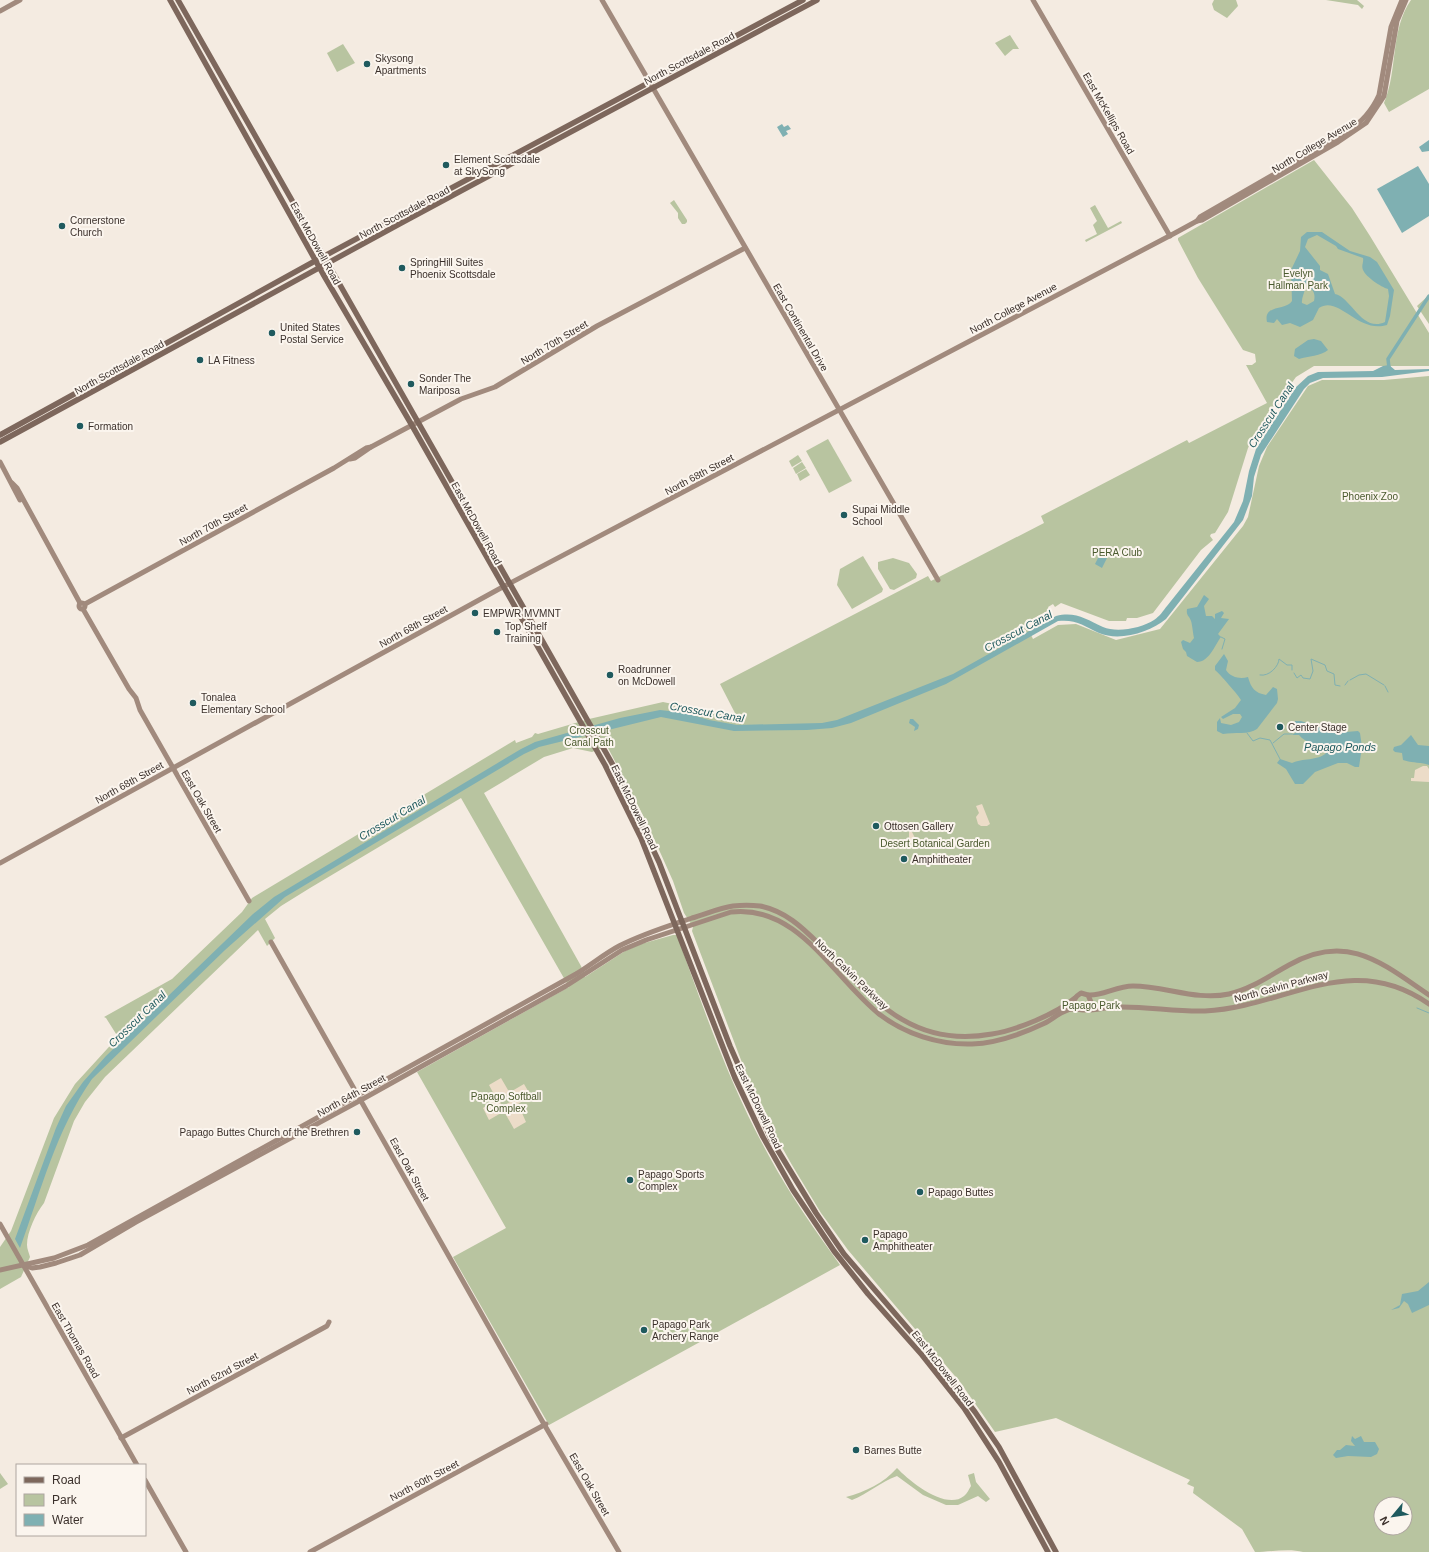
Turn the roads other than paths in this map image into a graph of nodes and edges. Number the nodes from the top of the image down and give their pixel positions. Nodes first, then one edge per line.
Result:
1 (20, 0) edge
2 (170, 0) edge
3 (178, 0) edge
4 (602, 0) edge
5 (803, 0) edge
6 (817, 0) edge
7 (1033, 0) edge
8 (1402, 0) edge
9 (1406, 0) edge
10 (0, 11) edge
11 (649, 82) junction
12 (653, 88) junction
13 (1197, 221) junction
14 (1170, 236) junction
15 (745, 248) junction
16 (323, 257) junction
17 (315, 260) junction
18 (327, 264) junction
19 (320, 268) junction
20 (369, 337) junction
21 (363, 341) junction
22 (838, 410) junction
23 (417, 421) junction
24 (411, 425) junction
25 (0, 435) edge
26 (0, 442) edge
27 (0, 462) edge
28 (459, 494) junction
29 (453, 498) junction
30 (476, 524) junction
31 (470, 528) junction
32 (938, 580) dead end
33 (510, 584) junction
34 (503, 587) junction
35 (83, 606) junction
36 (539, 634) junction
37 (532, 638) junction
38 (173, 768) junction
39 (626, 791) junction
40 (633, 822) junction
41 (654, 850) junction
42 (0, 863) edge
43 (249, 902) dead end
44 (683, 924) junction
45 (676, 927) junction
46 (271, 942) dead end
47 (1088, 995) junction
48 (1429, 995) edge
49 (1075, 998) junction
50 (1429, 1004) edge
51 (1078, 1009) junction
52 (1085, 1010) junction
53 (360, 1098) junction
54 (0, 1224) edge
55 (23, 1265) junction
56 (0, 1270) edge
57 (329, 1322) dead end
58 (952, 1392) junction
59 (546, 1424) junction
60 (986, 1427) junction
61 (121, 1438) junction
62 (136, 1464) edge
63 (146, 1482) edge
64 (186, 1552) edge
65 (310, 1552) edge
66 (619, 1552) edge
67 (1048, 1552) edge
68 (1056, 1552) edge

1 - 10 street
2 - 17 main road, East McDowell Road
3 - 16 main road, East McDowell Road
4 - 11 street, East Continental Drive
5 - 11 main road, North Scottsdale Road
6 - 12 main road, North Scottsdale Road
7 - 14 street, East McKellips Road
8 - 13 street, North College Avenue
9 - 13 street, North College Avenue
11 - 12 street, East Continental Drive
11 - 16 main road, North Scottsdale Road
12 - 15 street, East Continental Drive
12 - 18 main road, North Scottsdale Road
13 - 14 street, North College Avenue
14 - 22 street, North College Avenue
15 - 22 street, East Continental Drive
15 - 23 street, North 70th Street
16 - 17 main road, North Scottsdale Road
16 - 18 main road, East McDowell Road
17 - 19 main road, East McDowell Road
17 - 25 main road, North Scottsdale Road
18 - 19 main road, North Scottsdale Road
18 - 20 main road, East McDowell Road
19 - 21 main road, East McDowell Road
19 - 26 main road, North Scottsdale Road
20 - 21 main road
20 - 23 main road, East McDowell Road
21 - 24 main road, East McDowell Road
22 - 32 street, East Continental Drive
22 - 33 street, North 68th Street
23 - 24 street, North 70th Street
23 - 28 main road, East McDowell Road
24 - 29 main road, East McDowell Road
24 - 35 street, North 70th Street
27 - 35 street, East Oak Street
28 - 29 main road
28 - 30 main road, East McDowell Road
29 - 31 main road, East McDowell Road
30 - 31 main road
30 - 33 main road, East McDowell Road
31 - 34 main road, East McDowell Road
33 - 34 street, North 68th Street
33 - 36 main road, East McDowell Road
34 - 37 main road, East McDowell Road
34 - 38 street, North 68th Street
35 - 38 street, East Oak Street
36 - 37 main road
36 - 39 main road, East McDowell Road
37 - 40 main road, East McDowell Road
38 - 42 street, North 68th Street
38 - 43 street, East Oak Street
39 - 40 main road
39 - 41 main road, East McDowell Road
40 - 41 main road
40 - 45 main road, East McDowell Road
41 - 44 main road, East McDowell Road
44 - 45 street, North 64th Street
44 - 49 street, North Galvin Parkway
44 - 51 street, North Galvin Parkway
44 - 60 main road, East McDowell Road
45 - 53 street, North 64th Street
45 - 58 main road, East McDowell Road
46 - 53 street, East Oak Street
47 - 48 street, North Galvin Parkway
47 - 49 street
47 - 52 street
49 - 51 street
50 - 52 street, North Galvin Parkway
51 - 52 street
53 - 55 street, North 64th Street
53 - 59 street, East Oak Street
54 - 55 street, East Thomas Road
55 - 56 street, North 64th Street
55 - 61 street, East Thomas Road
57 - 61 street, North 62nd Street
58 - 60 main road
58 - 67 main road, East McDowell Road
59 - 65 street, North 60th Street
59 - 66 street, East Oak Street
60 - 68 main road, East McDowell Road
61 - 62 street, East Thomas Road
63 - 64 street

